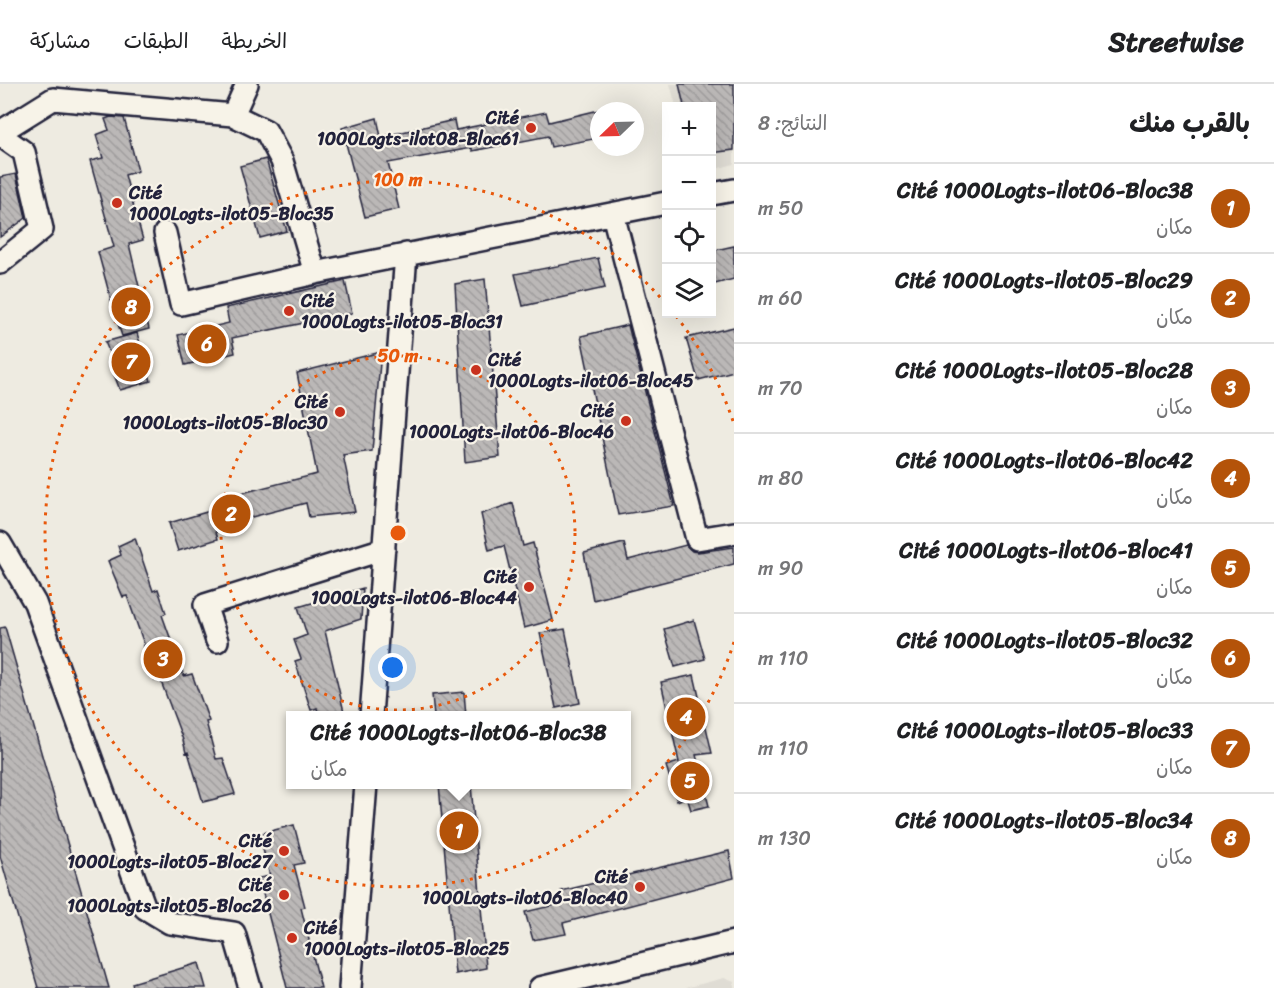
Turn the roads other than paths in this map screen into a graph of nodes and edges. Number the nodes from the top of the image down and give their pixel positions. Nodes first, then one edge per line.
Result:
1 (247, 84) edge
2 (48, 92) edge
3 (233, 115) junction
4 (0, 134) edge
5 (734, 190) edge
6 (716, 193) edge
7 (662, 204) edge
8 (613, 214) junction
9 (165, 233) dead end
10 (406, 254) junction
11 (0, 263) edge
12 (315, 273) junction
13 (734, 533) edge
14 (0, 543) edge
15 (384, 549) junction
16 (217, 641) dead end
17 (371, 711) edge
18 (366, 789) edge
19 (734, 942) edge
20 (250, 988) edge
21 (350, 988) edge
22 (540, 988) edge

1 - 3 street
2 - 3 street
2 - 4 street
3 - 12 street
4 - 11 street
5 - 6 street
7 - 8 street
8 - 10 street
8 - 13 street
9 - 12 street
10 - 12 street
10 - 15 street
14 - 20 street
15 - 16 street
15 - 17 street
18 - 21 street
19 - 22 street

